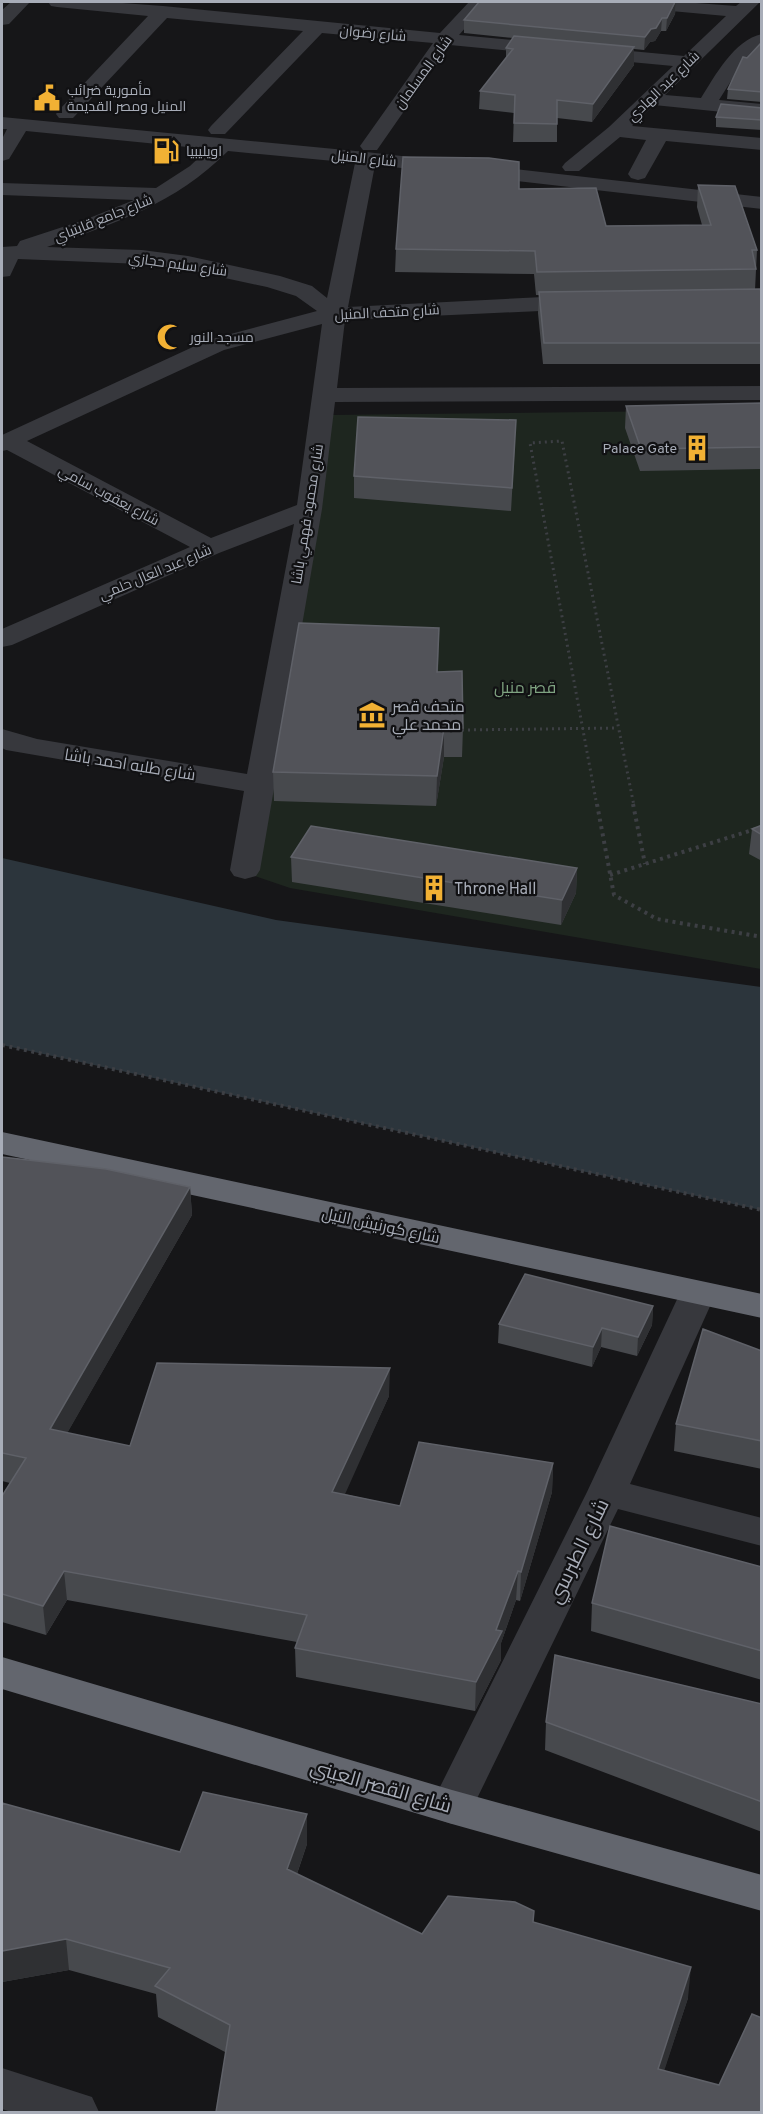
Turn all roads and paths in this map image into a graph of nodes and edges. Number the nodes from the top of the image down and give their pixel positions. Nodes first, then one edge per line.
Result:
1 (21, 2) edge
2 (70, 2) edge
3 (222, 2) edge
4 (479, 2) edge
5 (627, 2) edge
6 (746, 7) edge
7 (163, 11) junction
8 (206, 15) junction
9 (2, 20) edge
10 (317, 27) junction
11 (445, 39) junction
12 (762, 39) edge
13 (688, 62) junction
14 (650, 99) junction
15 (703, 104) junction
16 (756, 106) edge
17 (2, 107) edge
18 (66, 114) junction
19 (11, 124) edge
20 (690, 125) dead end
21 (616, 131) junction
22 (659, 135) junction
23 (221, 137) junction
24 (762, 144) edge
25 (368, 152) junction
26 (2, 153) edge
27 (572, 167) junction
28 (638, 174) junction
29 (762, 186) edge
30 (2, 189) edge
31 (161, 194) junction
32 (762, 203) edge
33 (4, 259) edge
34 (604, 302) edge
35 (335, 314) junction
36 (762, 393) edge
37 (326, 395) junction
38 (5, 442) edge
39 (309, 509) junction
40 (210, 548) junction
41 (2, 639) edge
42 (618, 728) junction
43 (583, 729) junction
44 (462, 730) edge
45 (2, 737) edge
46 (260, 785) junction
47 (762, 828) edge
48 (645, 864) junction
49 (245, 870) dead end
50 (610, 875) junction
51 (762, 937) edge
52 (2, 1045) edge
53 (2, 1143) edge
54 (762, 1210) edge
55 (698, 1293) junction
56 (762, 1306) edge
57 (607, 1492) junction
58 (762, 1532) edge
59 (2, 1673) edge
60 (452, 1807) junction
61 (762, 1893) edge
62 (2, 2089) edge
63 (75, 2112) edge

1 - 9 street
2 - 7 street, شارع رضوان
3 - 8 street
4 - 11 street, شارع المسلمان
5 - 6 street
6 - 13 street, شارع عبد الهادي
7 - 8 street, شارع رضوان
7 - 18 street
8 - 10 street, شارع رضوان
10 - 11 street, شارع رضوان
10 - 23 street, شارع جامع قايتباي
11 - 13 street, شارع رضوان
11 - 25 street, شارع المسلمان
12 - 15 street
13 - 14 street, شارع عبد الهادي
14 - 15 street
14 - 21 street, شارع عبد الهادي
15 - 16 street
15 - 20 street
17 - 18 street, شارع المنيل
18 - 23 street, شارع المنيل
19 - 23 street, شارع المنيل
19 - 26 street
21 - 22 street
21 - 27 street, شارع عبد الهادي
22 - 24 street
22 - 28 street
23 - 25 street, شارع المنيل
23 - 31 street, شارع جامع قايتباي
25 - 27 street, شارع المنيل
25 - 32 street, شارع المنيل
25 - 35 street, شارع محمود فهمي باشا
27 - 28 street, شارع المنيل
28 - 29 street, شارع المنيل
30 - 31 street
31 - 33 street, شارع جامع قايتباي
33 - 35 street, شارع سليم حجازي
34 - 35 street, شارع متحف المنيل
35 - 37 street, شارع محمود فهمي باشا
35 - 38 street, شارع متحف المنيل
36 - 37 street
37 - 39 street, شارع محمود فهمي باشا
38 - 40 street, شارع يعقوب سامي
39 - 40 street, شارع عبد العال حلمي
39 - 46 street, شارع محمود فهمي باشا
40 - 41 street, شارع عبد العال حلمي
42 - 43 path
42 - 43 path
42 - 48 path
43 - 44 path
43 - 50 path
45 - 46 street, شارع طلبه احمد باشا
46 - 49 street, شارع محمود فهمي باشا
47 - 48 path
48 - 50 path
50 - 51 path
52 - 54 path
53 - 55 highway, شارع كورنيش النيل
55 - 56 highway, شارع كورنيش النيل
55 - 57 street, شارع الطبرسي
57 - 58 street
57 - 60 street, شارع الطبرسي
59 - 60 highway, شارع القصر العيني
60 - 61 highway, شارع القصر العيني
62 - 63 street

